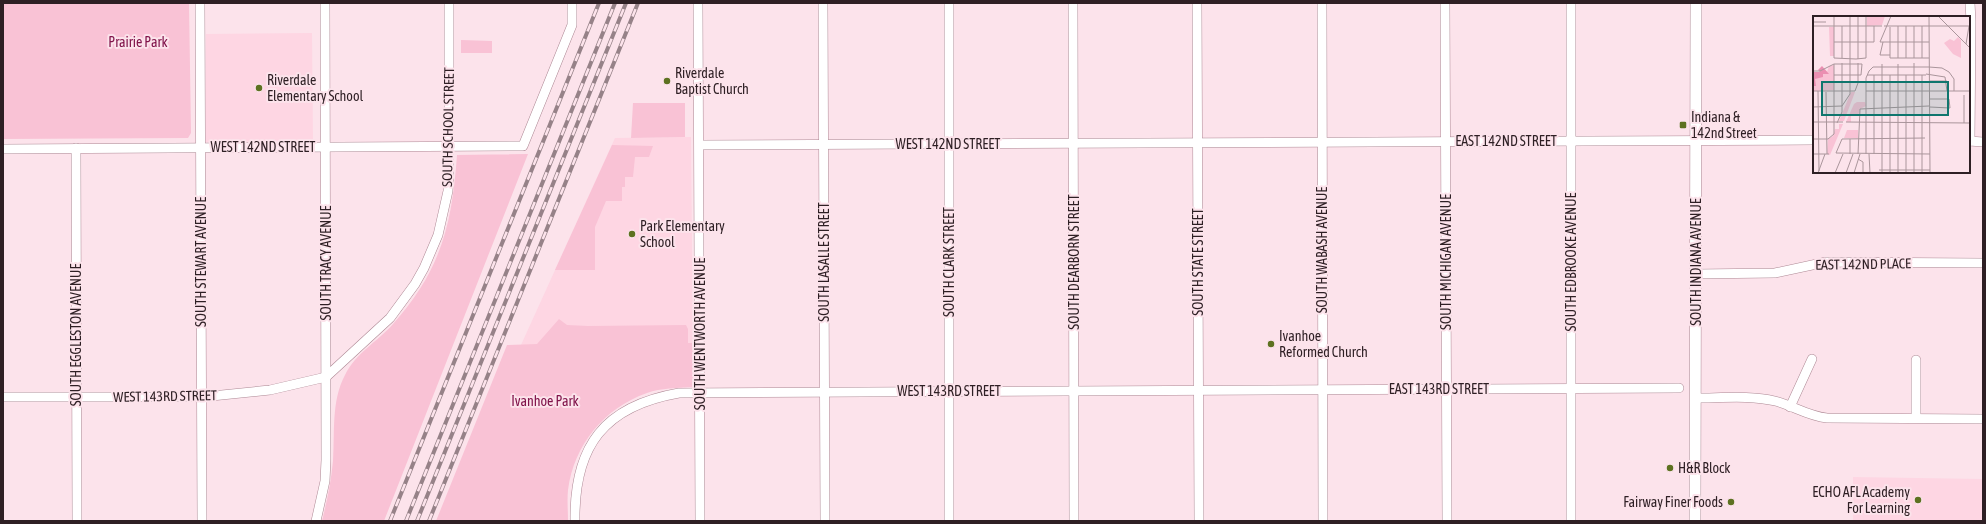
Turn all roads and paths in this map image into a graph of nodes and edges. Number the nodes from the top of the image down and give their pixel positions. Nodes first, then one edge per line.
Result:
1 (200, 3) edge
2 (325, 3) edge
3 (449, 3) edge
4 (572, 3) edge
5 (698, 3) edge
6 (823, 3) edge
7 (948, 3) edge
8 (1073, 3) edge
9 (1197, 3) edge
10 (1322, 3) edge
11 (1445, 3) edge
12 (1571, 3) edge
13 (1696, 3) edge
14 (1970, 3) edge
15 (1970, 82) edge
16 (1571, 140) junction
17 (1696, 140) junction
18 (1813, 140) edge
19 (1446, 141) junction
20 (1197, 142) junction
21 (1322, 142) junction
22 (1970, 142) edge
23 (1983, 142) edge
24 (1074, 143) junction
25 (824, 144) junction
26 (949, 144) junction
27 (700, 145) junction
28 (325, 147) junction
29 (449, 147) junction
30 (76, 148) junction
31 (200, 148) junction
32 (3, 149) edge
33 (1983, 263) edge
34 (1696, 274) junction
35 (1812, 359) dead end
36 (1916, 360) dead end
37 (326, 377) junction
38 (1679, 388) dead end
39 (1446, 389) junction
40 (1571, 389) junction
41 (1198, 390) junction
42 (1323, 390) junction
43 (949, 391) junction
44 (1074, 391) junction
45 (700, 392) junction
46 (825, 392) junction
47 (3, 397) edge
48 (76, 397) junction
49 (202, 397) junction
50 (1696, 398) junction
51 (1790, 406) junction
52 (1916, 418) junction
53 (1983, 419) edge
54 (77, 521) edge
55 (202, 521) edge
56 (316, 521) edge
57 (575, 521) edge
58 (700, 521) edge
59 (825, 521) edge
60 (949, 521) edge
61 (1074, 521) edge
62 (1198, 521) edge
63 (1323, 521) edge
64 (1446, 521) edge
65 (1572, 521) edge
66 (1695, 521) edge

1 - 31 street, SOUTH STEWART AVENUE
2 - 28 street, SOUTH TRACY AVENUE
3 - 29 street, SOUTH SCHOOL STREET
4 - 29 street, WEST 142ND STREET
5 - 27 street, SOUTH WENTWORTH AVENUE
6 - 25 street, SOUTH LASALLE STREET
7 - 26 street, SOUTH CLARK STREET
8 - 24 street, SOUTH DEARBORN STREET
9 - 20 street, SOUTH STATE STREET
10 - 21 street, SOUTH WABASH AVENUE
11 - 19 street, SOUTH MICHIGAN AVENUE
12 - 16 street, SOUTH EDBROOKE AVENUE
13 - 17 main road, SOUTH INDIANA AVENUE
14 - 15 street
16 - 17 street, EAST 142ND STREET
16 - 19 street, EAST 142ND STREET
16 - 40 street, SOUTH EDBROOKE AVENUE
17 - 18 street, EAST 142ND STREET
17 - 34 main road, SOUTH INDIANA AVENUE
19 - 21 street, EAST 142ND STREET
19 - 39 street, SOUTH MICHIGAN AVENUE
20 - 21 street, EAST 142ND STREET
20 - 24 street, WEST 142ND STREET
20 - 41 street, SOUTH STATE STREET
21 - 42 street, SOUTH WABASH AVENUE
22 - 23 street
24 - 26 street, WEST 142ND STREET
24 - 44 street, SOUTH DEARBORN STREET
25 - 26 street, WEST 142ND STREET
25 - 27 street, WEST 142ND STREET
25 - 46 street, SOUTH LASALLE STREET
26 - 43 street, SOUTH CLARK STREET
27 - 45 street, SOUTH WENTWORTH AVENUE
28 - 29 street, WEST 142ND STREET
28 - 31 street, WEST 142ND STREET
28 - 37 street, SOUTH TRACY AVENUE
29 - 37 street, SOUTH SCHOOL STREET
30 - 31 street, WEST 142ND STREET
30 - 32 street, WEST 142ND STREET
30 - 48 street, SOUTH EGGLESTON AVENUE
31 - 49 street, SOUTH STEWART AVENUE
33 - 34 street, EAST 142ND PLACE
34 - 50 main road, SOUTH INDIANA AVENUE
35 - 51 street
36 - 52 street
37 - 49 street, WEST 143RD STREET
37 - 56 street, SOUTH TRACY AVENUE
38 - 40 street, EAST 143RD STREET
39 - 40 street, EAST 143RD STREET
39 - 42 street, EAST 143RD STREET
39 - 64 street, SOUTH MICHIGAN AVENUE
40 - 65 street, SOUTH EDBROOKE AVENUE
41 - 42 street, EAST 143RD STREET
41 - 44 street, WEST 143RD STREET
41 - 62 street, SOUTH STATE STREET
42 - 63 street, SOUTH WABASH AVENUE
43 - 44 street, WEST 143RD STREET
43 - 46 street, WEST 143RD STREET
43 - 60 street, SOUTH CLARK STREET
44 - 61 street, SOUTH DEARBORN STREET
45 - 46 street, WEST 143RD STREET
45 - 57 street, WEST 143RD STREET
45 - 58 street, SOUTH WENTWORTH AVENUE
46 - 59 street, SOUTH LASALLE STREET
47 - 48 street, WEST 143RD STREET
48 - 49 street, WEST 143RD STREET
48 - 54 street, SOUTH EGGLESTON AVENUE
49 - 55 street, SOUTH STEWART AVENUE
50 - 51 street
50 - 66 main road, SOUTH INDIANA AVENUE
51 - 52 street
52 - 53 street

